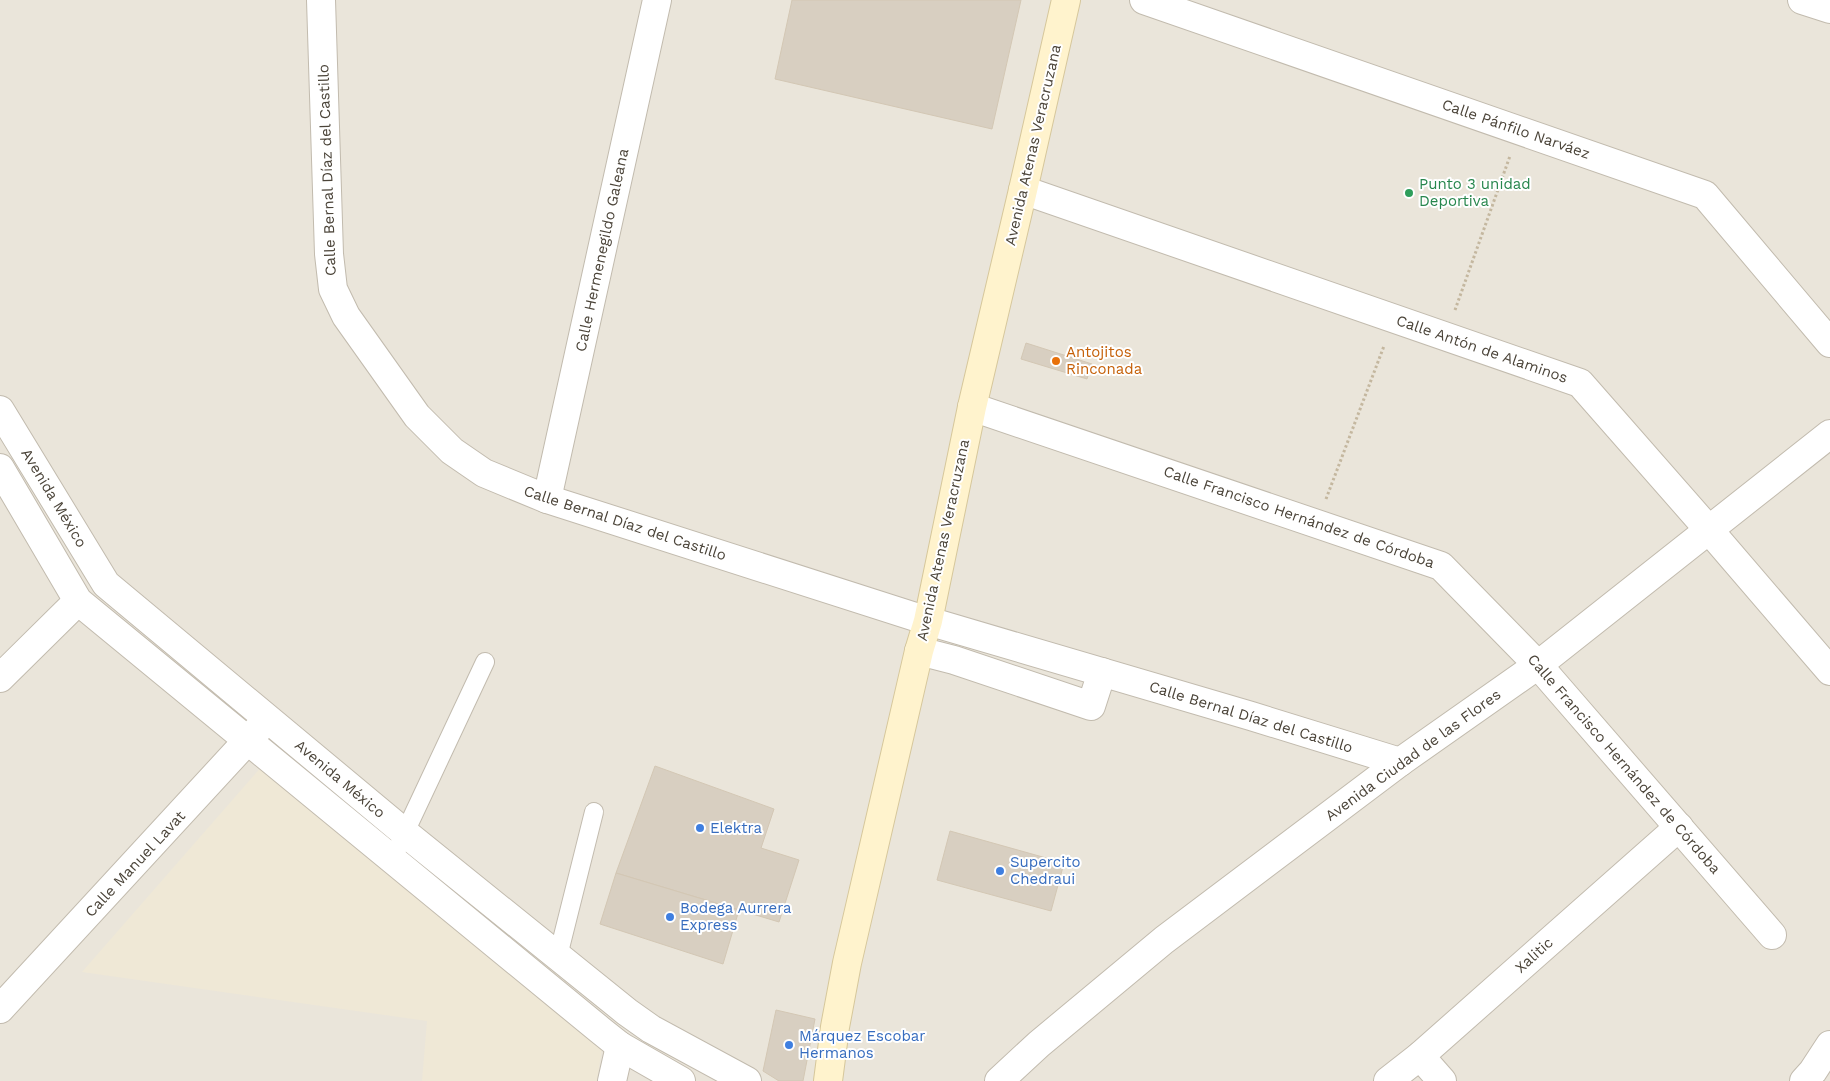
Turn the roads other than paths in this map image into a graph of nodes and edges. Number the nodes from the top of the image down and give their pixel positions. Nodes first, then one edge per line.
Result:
1 (321, 0) edge
2 (657, 0) edge
3 (1066, 0) edge
4 (1144, 0) edge
5 (1802, 0) edge
6 (1830, 9) edge
7 (1023, 190) junction
8 (1830, 343) edge
9 (972, 407) junction
10 (2, 415) edge
11 (1830, 434) edge
12 (0, 468) edge
13 (547, 499) junction
14 (1709, 530) junction
15 (78, 601) junction
16 (928, 621) junction
17 (919, 651) junction
18 (485, 662) dead end
19 (1538, 665) junction
20 (1830, 671) edge
21 (1102, 672) junction
22 (0, 678) edge
23 (268, 718) junction
24 (249, 740) junction
25 (1400, 762) junction
26 (594, 812) dead end
27 (1679, 827) junction
28 (405, 833) junction
29 (392, 860) junction
30 (1772, 935) dead end
31 (558, 956) junction
32 (0, 1009) edge
33 (1830, 1045) edge
34 (620, 1046) junction
35 (1420, 1056) junction
36 (612, 1081) edge
37 (681, 1081) edge
38 (746, 1081) edge
39 (828, 1081) edge
40 (999, 1081) edge
41 (1388, 1081) edge
42 (1442, 1081) edge
43 (1804, 1081) edge

1 - 13 street, Calle Bernal Díaz del Castillo
2 - 13 street, Calle Hermenegildo Galeana
3 - 7 main road, Avenida Atenas Veracruzana
4 - 8 street, Calle Pánfilo Narváez
5 - 6 street
7 - 9 main road, Avenida Atenas Veracruzana
7 - 14 street, Calle Antón de Alaminos
9 - 16 main road, Avenida Atenas Veracruzana
9 - 19 street, Calle Francisco Hernández de Córdoba
10 - 23 street, Avenida México
11 - 14 street, Avenida Ciudad de las Flores
12 - 15 street, Avenida México
13 - 16 street, Calle Bernal Díaz del Castillo
14 - 19 street, Avenida Ciudad de las Flores
14 - 20 street, Calle Antón de Alaminos
15 - 22 street
15 - 24 street, Avenida México
16 - 17 main road, Avenida Atenas Veracruzana
16 - 21 street, Calle Bernal Díaz del Castillo
17 - 21 street
17 - 39 main road, Avenida Atenas Veracruzana
18 - 28 lane
19 - 25 street, Avenida Ciudad de las Flores
19 - 27 street, Calle Francisco Hernández de Córdoba
21 - 25 street, Calle Bernal Díaz del Castillo
23 - 24 street, Calle Manuel Lavat
23 - 28 street, Avenida México
24 - 29 street, Avenida México
24 - 32 street, Calle Manuel Lavat
25 - 40 street, Avenida Ciudad de las Flores
26 - 31 lane
27 - 30 street, Calle Francisco Hernández de Córdoba
27 - 35 street, Xalitic
28 - 29 lane
28 - 31 street, Avenida México
29 - 34 street, Avenida México
31 - 38 street, Avenida México
33 - 43 street
34 - 36 street
34 - 37 street, Avenida México
35 - 41 street, Xalitic
35 - 42 street

